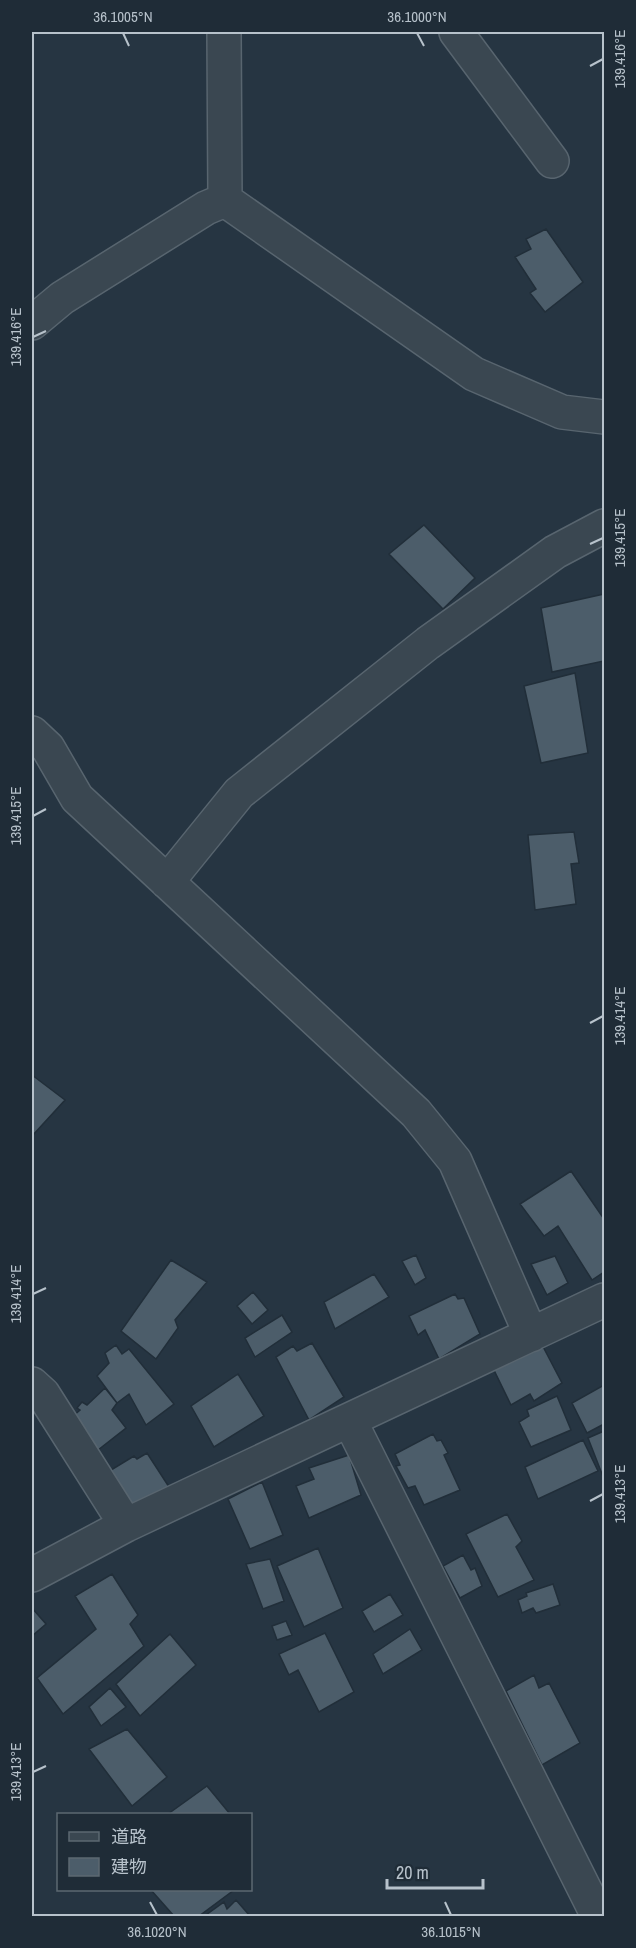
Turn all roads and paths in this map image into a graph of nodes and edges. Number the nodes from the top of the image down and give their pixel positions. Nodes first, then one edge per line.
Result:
1 (224, 32) edge
2 (456, 32) edge
3 (552, 161) dead end
4 (225, 200) junction
5 (32, 323) edge
6 (604, 417) edge
7 (604, 526) edge
8 (32, 733) edge
9 (167, 882) junction
10 (604, 1300) edge
11 (531, 1335) junction
12 (32, 1384) edge
13 (350, 1421) junction
14 (126, 1524) junction
15 (32, 1575) edge
16 (600, 1914) edge

1 - 4 street
2 - 3 street
4 - 5 street
4 - 6 street
7 - 9 street
8 - 9 street
9 - 11 street
10 - 11 street
11 - 13 street
12 - 14 street
13 - 14 street
13 - 16 street
14 - 15 street

